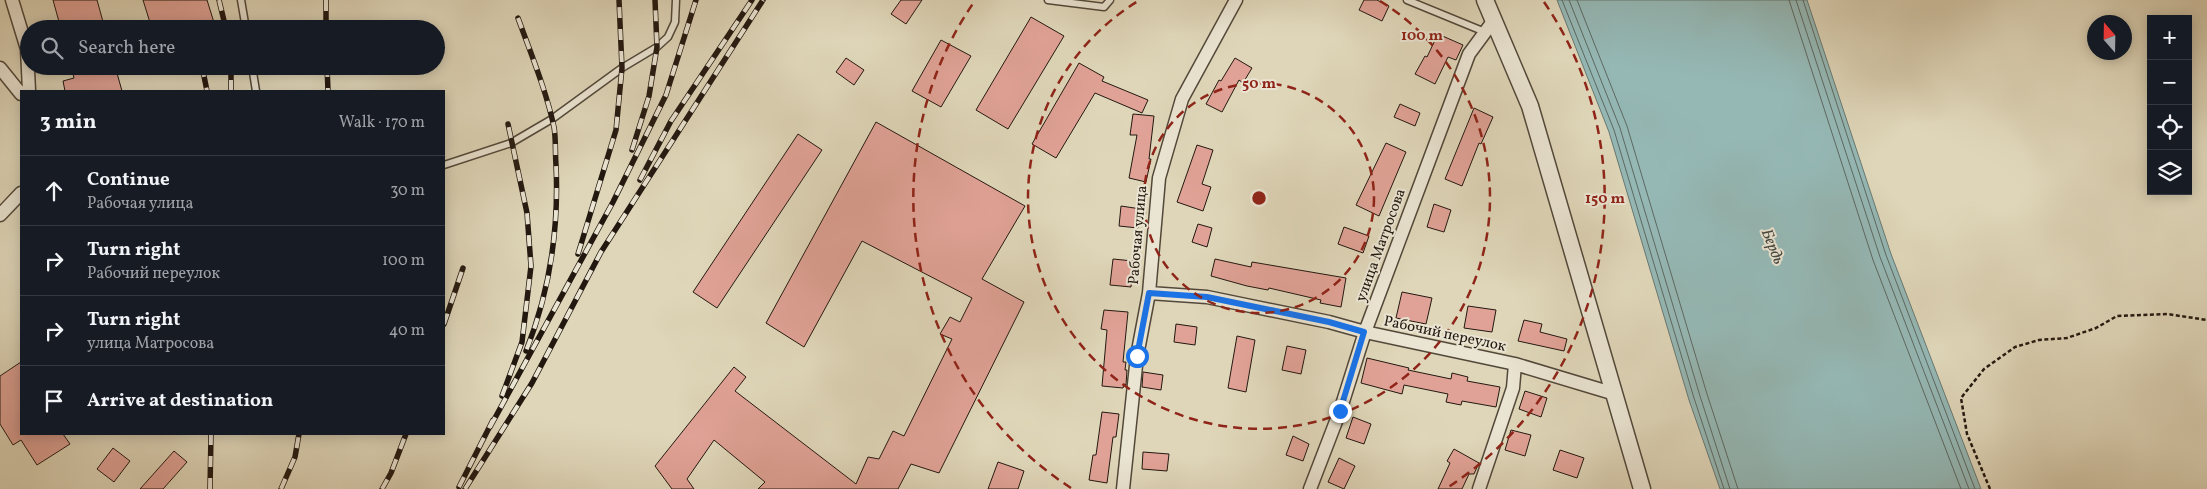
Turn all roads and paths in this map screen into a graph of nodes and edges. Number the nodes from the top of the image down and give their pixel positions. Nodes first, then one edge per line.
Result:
1 (12, 0) edge
2 (241, 0) edge
3 (676, 0) edge
4 (1048, 0) edge
5 (1110, 0) edge
6 (1236, 0) edge
7 (1407, 0) edge
8 (1485, 0) edge
9 (244, 20) edge
10 (20, 26) edge
11 (1490, 26) junction
12 (0, 68) edge
13 (28, 75) edge
14 (253, 75) edge
15 (29, 90) edge
16 (256, 90) edge
17 (20, 93) edge
18 (445, 165) edge
19 (20, 194) edge
20 (0, 215) edge
21 (1149, 293) junction
22 (2207, 320) edge
23 (1364, 332) junction
24 (1515, 364) junction
25 (1615, 394) junction
26 (1123, 489) edge
27 (1310, 489) edge
28 (1479, 489) edge
29 (1642, 489) edge
30 (1990, 489) edge

1 - 10 street
2 - 9 lane
3 - 18 lane
4 - 5 lane
6 - 21 street, Рабочая улица
7 - 11 lane
8 - 11 street
11 - 23 street, улица Матросова
11 - 25 street
12 - 17 street
13 - 15 street
14 - 16 lane
19 - 20 street
21 - 23 street, Рабочий переулок
21 - 26 street, Рабочая улица
22 - 30 path
23 - 24 street, Рабочий переулок
23 - 27 street, улица Матросова
24 - 25 street, Рабочий переулок
24 - 28 street
25 - 29 street

